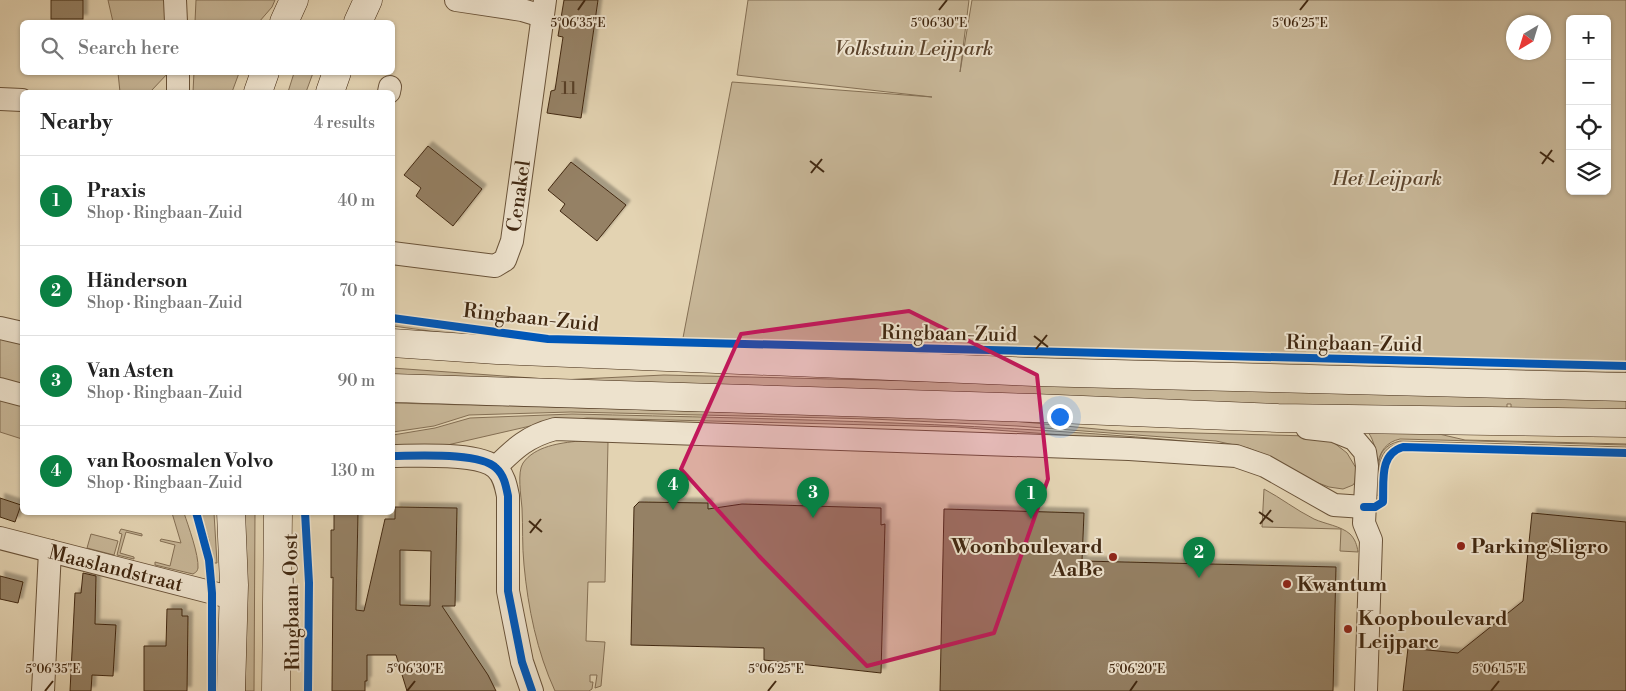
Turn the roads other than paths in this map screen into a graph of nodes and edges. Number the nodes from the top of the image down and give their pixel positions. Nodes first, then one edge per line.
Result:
1 (175, 0) edge
2 (294, 0) edge
3 (368, 0) edge
4 (456, 0) edge
5 (544, 8) edge
6 (176, 20) edge
7 (285, 20) edge
8 (359, 20) edge
9 (178, 75) edge
10 (264, 75) edge
11 (337, 75) edge
12 (178, 90) edge
13 (259, 90) edge
14 (331, 90) edge
15 (0, 99) edge
16 (20, 100) edge
17 (395, 253) edge
18 (0, 328) edge
19 (20, 333) edge
20 (395, 343) edge
21 (1626, 387) edge
22 (395, 388) edge
23 (0, 389) edge
24 (20, 395) edge
25 (1278, 418) junction
26 (1626, 423) edge
27 (395, 456) edge
28 (496, 467) junction
29 (1364, 507) junction
30 (231, 515) edge
31 (278, 515) edge
32 (0, 538) edge
33 (50, 551) junction
34 (233, 598) junction
35 (42, 691) edge
36 (231, 691) edge
37 (276, 691) edge
38 (532, 691) edge
39 (1366, 691) edge

1 - 6 street
2 - 7 main road
3 - 8 main road
4 - 5 street, Cenakel
5 - 17 street, Cenakel
9 - 12 street
10 - 13 main road
11 - 14 main road
15 - 16 street
18 - 19 street
20 - 21 main road, Ringbaan-Zuid
22 - 25 main road
23 - 24 street
25 - 26 main road
25 - 29 street
27 - 28 street
28 - 29 street
28 - 38 street
29 - 39 street
30 - 34 main road
31 - 37 main road, Ringbaan-Oost
32 - 33 street, Maaslandstraat
33 - 34 street, Maaslandstraat
33 - 35 street
34 - 36 main road

